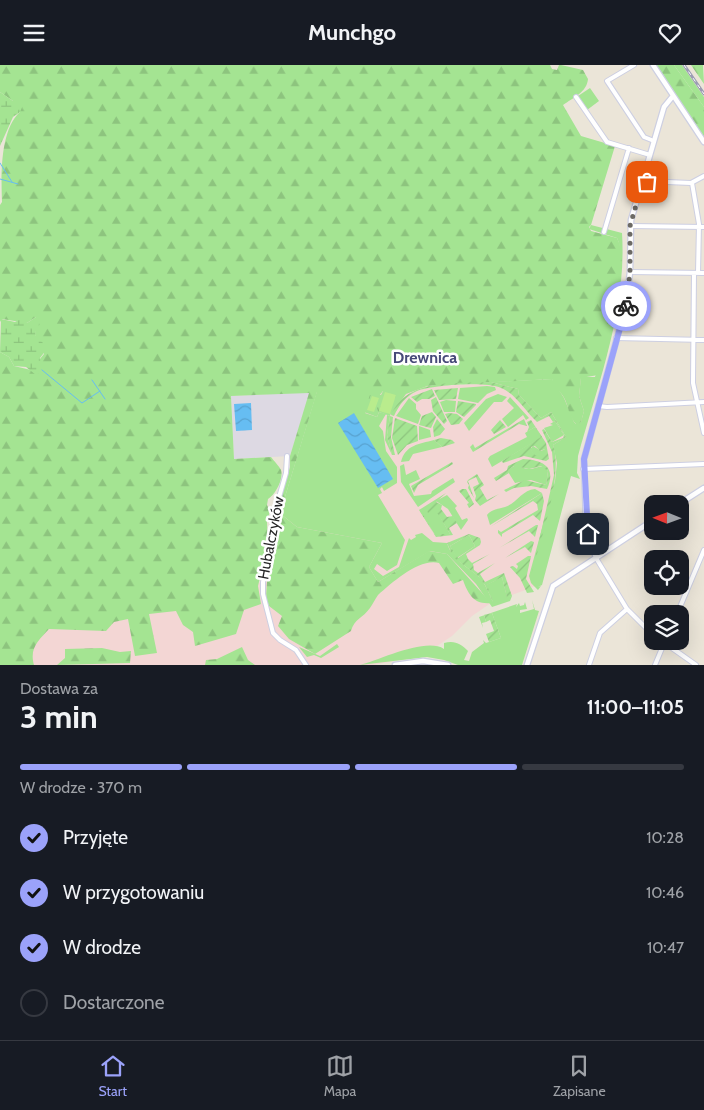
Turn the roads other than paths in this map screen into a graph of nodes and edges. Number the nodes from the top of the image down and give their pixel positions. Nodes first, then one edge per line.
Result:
1 (634, 65) edge
2 (653, 65) edge
3 (673, 96) junction
4 (576, 97) dead end
5 (654, 141) junction
6 (704, 142) edge
7 (629, 149) junction
8 (650, 155) junction
9 (704, 175) edge
10 (643, 181) junction
11 (692, 183) junction
12 (630, 226) junction
13 (702, 227) edge
14 (604, 232) dead end
15 (630, 272) junction
16 (696, 273) junction
17 (704, 273) edge
18 (616, 338) junction
19 (692, 340) junction
20 (704, 340) edge
21 (704, 402) edge
22 (696, 404) junction
23 (598, 406) junction
24 (704, 433) edge
25 (287, 456) dead end
26 (704, 464) edge
27 (583, 469) junction
28 (704, 488) edge
29 (689, 498) edge
30 (644, 526) edge
31 (704, 551) edge
32 (596, 558) junction
33 (681, 605) edge
34 (627, 609) junction
35 (644, 626) edge
36 (661, 650) edge
37 (675, 650) edge
38 (306, 665) edge
39 (395, 665) edge
40 (448, 665) edge
41 (527, 665) edge
42 (588, 665) edge
43 (656, 665) edge
44 (696, 665) edge

1 - 5 street
2 - 3 street
3 - 5 street
3 - 6 street
4 - 7 street
5 - 8 street
7 - 8 street
7 - 14 street
8 - 10 street
9 - 11 street
10 - 11 street
10 - 12 street
11 - 13 street
12 - 13 street
12 - 15 street
13 - 16 street
15 - 16 street
15 - 18 street
16 - 17 street
16 - 19 street
18 - 19 street
18 - 23 street
19 - 20 street
19 - 22 street
21 - 22 street
22 - 23 street
22 - 24 street
23 - 27 street
25 - 38 street, Hubalczyków
26 - 27 street
27 - 32 street
28 - 29 street
30 - 32 street
31 - 33 street
32 - 34 street
32 - 41 street
34 - 35 street
34 - 42 street
36 - 43 street
37 - 44 street
39 - 40 street

